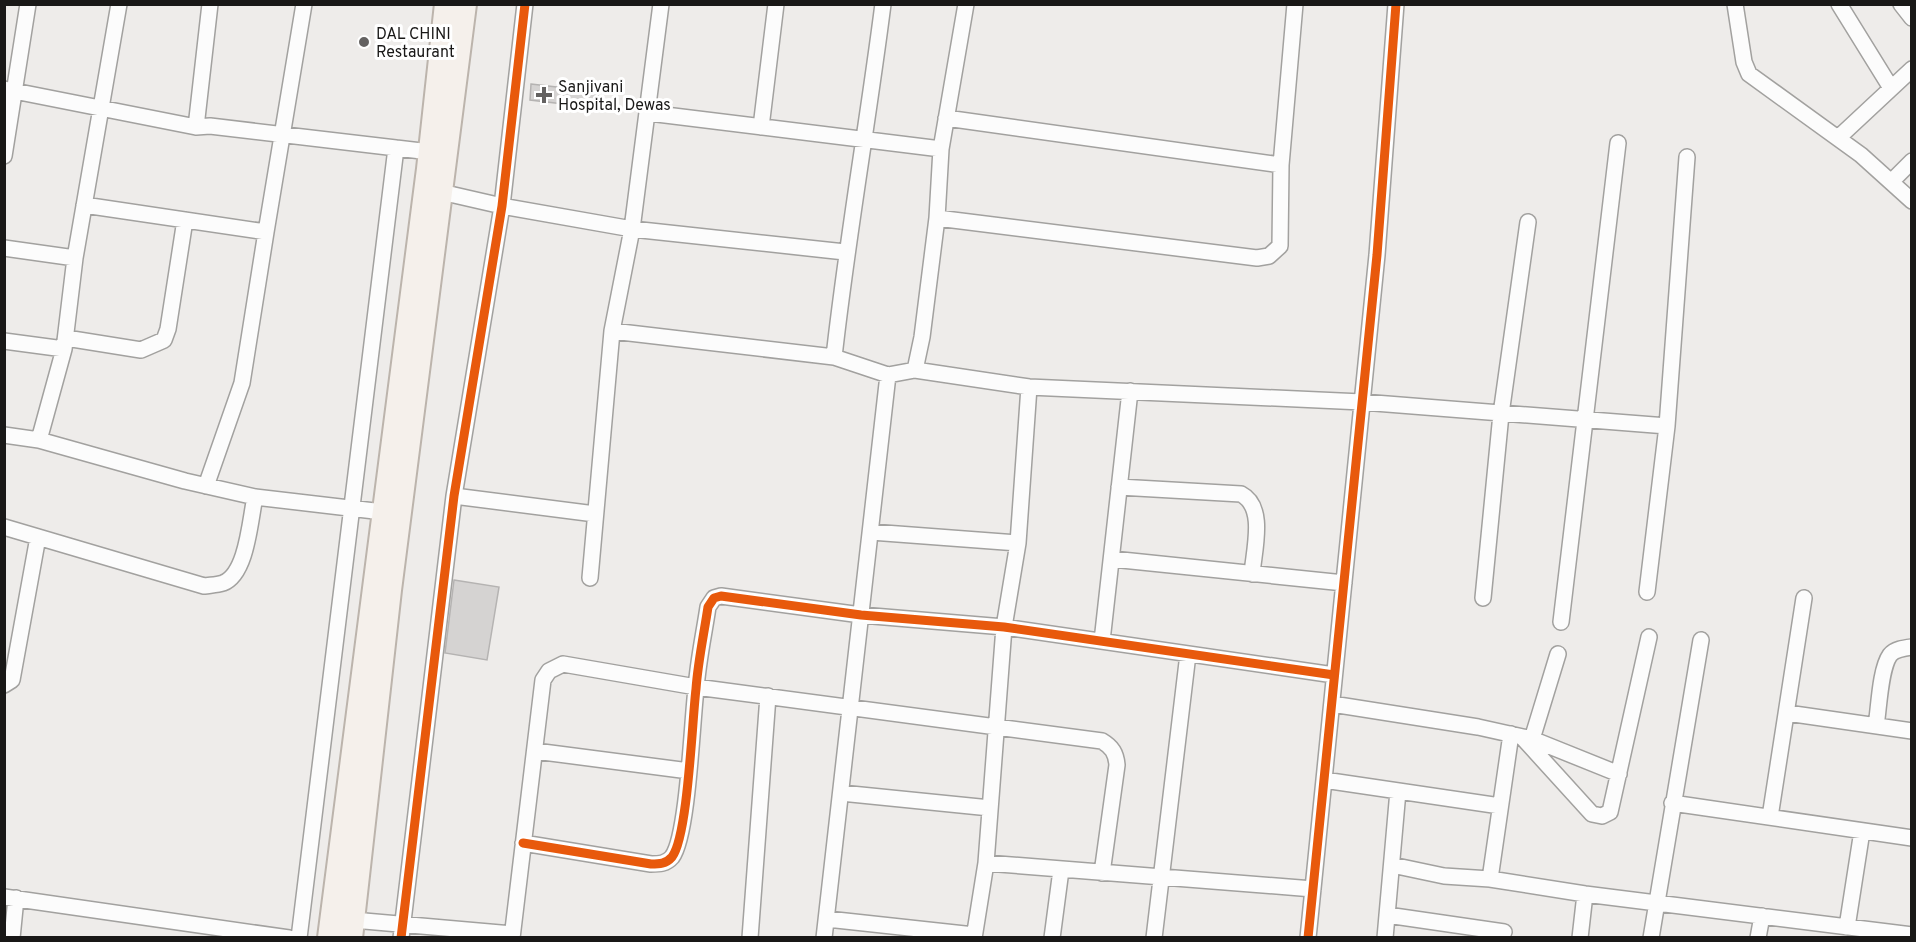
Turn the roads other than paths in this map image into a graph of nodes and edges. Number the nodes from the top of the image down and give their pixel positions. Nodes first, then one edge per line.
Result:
1 (28, 4) edge
2 (119, 4) edge
3 (210, 4) edge
4 (304, 4) edge
5 (446, 4) edge
6 (465, 4) edge
7 (525, 4) edge
8 (661, 4) edge
9 (776, 4) edge
10 (883, 4) edge
11 (966, 4) edge
12 (1295, 4) edge
13 (1396, 4) edge
14 (1735, 4) edge
15 (1839, 4) edge
16 (1901, 4) edge
17 (1911, 18) edge
18 (1911, 69) edge
19 (1891, 88) junction
20 (10, 90) edge
21 (101, 109) junction
22 (649, 113) junction
23 (946, 118) junction
24 (196, 127) junction
25 (761, 127) junction
26 (285, 134) junction
27 (1838, 138) junction
28 (866, 139) junction
29 (1618, 143) dead end
30 (396, 148) junction
31 (941, 148) junction
32 (430, 152) junction
33 (4, 156) edge
34 (1687, 157) dead end
35 (1911, 161) edge
36 (1281, 165) junction
37 (1892, 182) junction
38 (441, 192) junction
39 (1911, 201) edge
40 (84, 205) junction
41 (502, 206) junction
42 (937, 218) junction
43 (185, 220) junction
44 (1528, 222) dead end
45 (632, 229) junction
46 (266, 232) junction
47 (4, 248) edge
48 (845, 252) junction
49 (75, 258) junction
50 (612, 331) junction
51 (4, 341) edge
52 (65, 344) junction
53 (834, 357) junction
54 (915, 370) junction
55 (888, 375) junction
56 (1029, 387) junction
57 (1130, 392) junction
58 (1362, 402) junction
59 (1501, 414) junction
60 (1587, 422) junction
61 (1667, 426) junction
62 (4, 435) edge
63 (39, 440) junction
64 (206, 486) junction
65 (1119, 487) junction
66 (454, 496) junction
67 (255, 497) junction
68 (350, 508) junction
69 (383, 512) junction
70 (596, 514) junction
71 (4, 527) edge
72 (871, 532) junction
73 (38, 537) junction
74 (1018, 543) junction
75 (1112, 559) junction
76 (1252, 574) junction
77 (590, 578) dead end
78 (1344, 583) junction
79 (1647, 592) dead end
80 (1483, 597) dead end
81 (1804, 598) dead end
82 (861, 615) junction
83 (1561, 622) dead end
84 (1004, 627) junction
85 (1649, 637) dead end
86 (1701, 640) dead end
87 (1102, 641) junction
88 (1911, 647) edge
89 (1188, 654) junction
90 (1558, 654) dead end
91 (1334, 675) junction
92 (4, 685) edge
93 (696, 687) junction
94 (768, 696) junction
95 (1332, 704) junction
96 (851, 707) junction
97 (1787, 712) junction
98 (996, 725) junction
99 (1876, 726) junction
100 (1911, 731) edge
101 (1521, 737) junction
102 (535, 751) junction
103 (689, 771) junction
104 (1618, 774) junction
105 (1324, 780) junction
106 (1398, 791) junction
107 (841, 793) junction
108 (1672, 803) junction
109 (1500, 806) junction
110 (990, 807) junction
111 (1770, 817) junction
112 (1862, 831) junction
113 (1911, 838) edge
114 (523, 843) junction
115 (986, 863) junction
116 (1392, 865) junction
117 (1061, 870) junction
118 (1102, 873) junction
119 (1162, 878) junction
120 (1490, 879) junction
121 (1313, 889) junction
122 (1585, 894) junction
123 (10, 898) edge
124 (1655, 903) junction
125 (1387, 915) junction
126 (1762, 916) junction
127 (827, 919) junction
128 (1847, 927) junction
129 (352, 929) edge
130 (402, 931) edge
131 (1504, 932) dead end
132 (1911, 935) edge
133 (512, 936) edge
134 (974, 936) edge
135 (12, 938) edge
136 (289, 938) edge
137 (299, 938) edge
138 (330, 938) edge
139 (750, 938) edge
140 (825, 938) edge
141 (1052, 938) edge
142 (1154, 938) edge
143 (1308, 938) edge
144 (1385, 938) edge
145 (1580, 938) edge
146 (1651, 938) edge
147 (1758, 938) edge

1 - 20 street
2 - 21 street
3 - 24 street
4 - 26 street
5 - 32 main road
6 - 38 main road
7 - 41 street
8 - 22 street
9 - 25 street
10 - 28 street
11 - 23 street
12 - 36 street
13 - 58 street
14 - 27 street
15 - 19 street
16 - 17 street
18 - 19 street
19 - 27 street
20 - 21 street
20 - 33 street
21 - 24 street
21 - 40 street
22 - 25 street
22 - 45 street
23 - 31 street
23 - 36 street
24 - 26 street
25 - 28 street
26 - 30 street
26 - 46 street
27 - 37 street
28 - 31 street
28 - 48 street
29 - 60 street
30 - 32 street
30 - 68 street
31 - 42 street
32 - 69 main road
34 - 61 street
35 - 37 street
36 - 42 street
37 - 39 street
38 - 41 street
38 - 129 main road
40 - 43 street
40 - 49 street
41 - 45 street
41 - 66 street
42 - 54 street
43 - 46 street
43 - 52 street
44 - 59 street
45 - 48 street
45 - 50 street
46 - 64 street
47 - 49 street
48 - 53 street
49 - 52 street
50 - 53 street
50 - 70 street
51 - 52 street
52 - 63 street
53 - 55 street
54 - 55 street
54 - 56 street
55 - 72 street
56 - 57 street
56 - 74 street
57 - 58 street
57 - 65 street
58 - 59 street
58 - 78 street
59 - 60 street
59 - 80 street
60 - 61 street
60 - 83 street
61 - 79 street
62 - 63 street
63 - 64 street
64 - 67 street
65 - 75 street
65 - 76 street
66 - 70 street
66 - 130 street
67 - 68 street
67 - 73 street
68 - 69 street
68 - 137 street
69 - 138 main road
70 - 77 street
71 - 73 street
72 - 74 street
72 - 82 street
73 - 92 street
74 - 84 street
75 - 76 street
75 - 87 street
76 - 78 street
78 - 91 street
81 - 97 street
82 - 84 street
82 - 93 street
82 - 96 street
84 - 87 street
84 - 98 street
85 - 104 street
86 - 108 street
87 - 89 street
88 - 99 street
89 - 91 street
89 - 119 street
90 - 101 street
91 - 95 street
93 - 94 street
93 - 102 street
93 - 103 street
94 - 96 street
94 - 139 street
95 - 101 street
95 - 105 street
96 - 98 street
96 - 107 street
97 - 99 street
97 - 111 street
98 - 110 street
98 - 118 street
99 - 100 street
101 - 104 street
101 - 104 street
101 - 109 street
102 - 103 street
102 - 114 street
103 - 114 street
105 - 106 street
105 - 121 street
106 - 109 street
106 - 116 street
107 - 110 street
107 - 127 street
108 - 111 street
108 - 124 street
109 - 120 street
110 - 115 street
111 - 112 street
112 - 113 street
112 - 128 street
114 - 133 street
115 - 117 street
115 - 134 street
116 - 120 street
116 - 125 street
117 - 118 street
117 - 141 street
118 - 119 street
119 - 121 street
119 - 142 street
120 - 122 street
121 - 143 street
122 - 124 street
122 - 145 street
123 - 135 street
123 - 136 street
124 - 126 street
124 - 146 street
125 - 131 street
125 - 144 street
126 - 128 street
126 - 147 street
127 - 134 street
127 - 140 street
128 - 132 street
129 - 130 street
130 - 133 street

